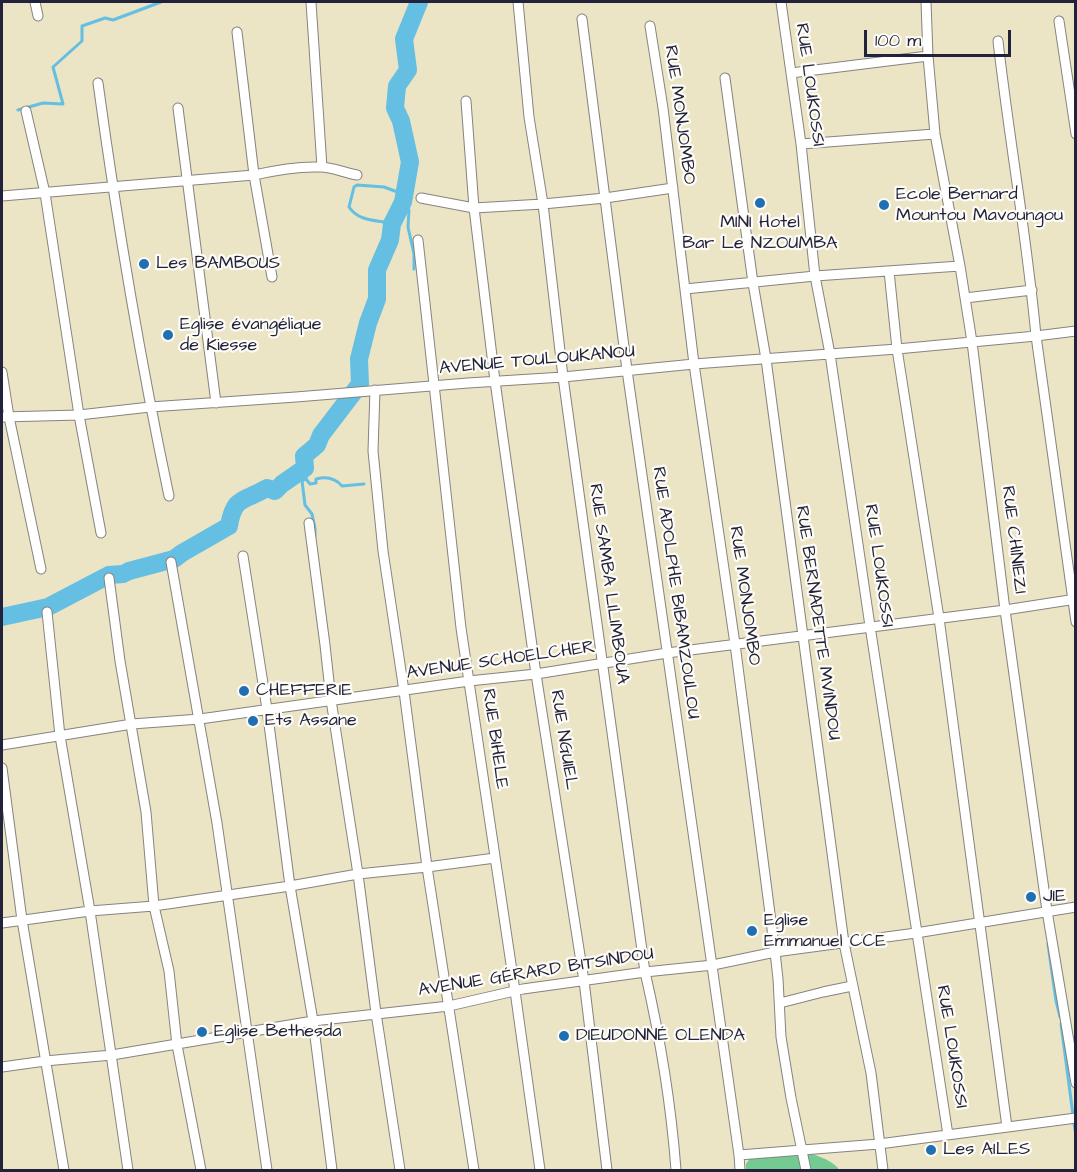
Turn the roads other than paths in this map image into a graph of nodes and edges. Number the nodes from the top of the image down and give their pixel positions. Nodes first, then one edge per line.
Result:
1 (35, 2) edge
2 (312, 2) edge
3 (518, 2) edge
4 (781, 2) edge
5 (926, 2) edge
6 (38, 16) dead end
7 (582, 19) dead end
8 (1059, 21) dead end
9 (650, 26) dead end
10 (237, 32) dead end
11 (998, 41) dead end
12 (928, 56) junction
13 (790, 73) junction
14 (725, 78) dead end
15 (98, 83) dead end
16 (465, 101) dead end
17 (178, 108) dead end
18 (26, 111) dead end
19 (935, 134) junction
20 (1076, 134) edge
21 (801, 144) junction
22 (322, 167) junction
23 (254, 175) junction
24 (357, 175) dead end
25 (186, 181) junction
26 (112, 187) junction
27 (673, 188) junction
28 (45, 193) junction
29 (2, 196) edge
30 (421, 198) dead end
31 (605, 198) junction
32 (543, 204) junction
33 (474, 208) junction
34 (418, 240) dead end
35 (960, 266) junction
36 (889, 271) junction
37 (815, 276) junction
38 (272, 277) dead end
39 (753, 283) junction
40 (685, 289) junction
41 (1032, 290) junction
42 (965, 298) junction
43 (1076, 331) edge
44 (1036, 336) junction
45 (972, 342) junction
46 (897, 349) junction
47 (830, 354) junction
48 (766, 359) junction
49 (694, 364) junction
50 (627, 370) junction
51 (2, 372) edge
52 (563, 377) junction
53 (495, 381) junction
54 (434, 386) junction
55 (375, 390) junction
56 (216, 403) junction
57 (150, 407) junction
58 (79, 415) junction
59 (5, 417) edge
60 (169, 496) dead end
61 (309, 523) dead end
62 (101, 532) dead end
63 (243, 556) dead end
64 (171, 562) dead end
65 (41, 569) dead end
66 (109, 578) dead end
67 (1074, 599) edge
68 (1005, 610) junction
69 (47, 612) dead end
70 (939, 618) junction
71 (1076, 622) edge
72 (870, 626) junction
73 (802, 635) junction
74 (735, 644) junction
75 (667, 653) junction
76 (603, 664) junction
77 (536, 674) junction
78 (469, 681) junction
79 (404, 691) junction
80 (330, 700) junction
81 (267, 709) junction
82 (200, 719) junction
83 (132, 724) junction
84 (60, 736) junction
85 (2, 745) edge
86 (2, 768) edge
87 (495, 858) junction
88 (427, 867) junction
89 (358, 874) junction
90 (290, 886) junction
91 (228, 894) junction
92 (154, 906) junction
93 (1076, 907) edge
94 (90, 911) junction
95 (1047, 911) junction
96 (22, 920) junction
97 (980, 922) junction
98 (2, 923) edge
99 (916, 933) junction
100 (844, 943) junction
101 (775, 952) junction
102 (713, 965) junction
103 (645, 972) junction
104 (584, 981) junction
105 (852, 986) junction
106 (514, 991) junction
107 (780, 1003) junction
108 (449, 1006) junction
109 (376, 1013) junction
110 (313, 1021) junction
111 (247, 1033) junction
112 (177, 1045) junction
113 (112, 1055) junction
114 (45, 1061) junction
115 (2, 1067) edge
116 (1076, 1083) edge
117 (1076, 1118) edge
118 (1007, 1127) junction
119 (948, 1135) junction
120 (879, 1144) junction
121 (803, 1150) junction
122 (739, 1155) junction
123 (64, 1170) edge
124 (128, 1170) edge
125 (201, 1170) edge
126 (267, 1170) edge
127 (332, 1170) edge
128 (400, 1170) edge
129 (474, 1170) edge
130 (540, 1170) edge
131 (607, 1170) edge
132 (676, 1170) edge
133 (740, 1170) edge
134 (806, 1170) edge
135 (883, 1170) edge

1 - 6 street
2 - 22 street
3 - 32 street, RUE SAMBA LILIMBOUA
4 - 13 street, RUE LOUKOSSI
5 - 12 street, RUE CHINIEZI
7 - 31 street, RUE ADOLPHE BIBAMZOULOU
8 - 20 street
9 - 27 street, RUE MONJOMBO
10 - 23 street
11 - 41 street
12 - 13 street
12 - 19 street, RUE CHINIEZI
13 - 21 street, RUE LOUKOSSI
14 - 39 street, RUE BERNADETTE MVINDOU
15 - 26 street
16 - 33 street, RUE NGUIEL
17 - 25 street
18 - 28 street
19 - 21 street
19 - 35 street, RUE CHINIEZI
21 - 37 street, RUE LOUKOSSI
22 - 23 street
22 - 24 street
23 - 25 street
23 - 38 street
25 - 26 street
25 - 56 street
26 - 28 street
26 - 57 street
27 - 31 street
27 - 40 street, RUE MONJOMBO
28 - 29 street
28 - 58 street
30 - 33 street
31 - 32 street
31 - 50 street, RUE ADOLPHE BIBAMZOULOU
32 - 33 street
32 - 52 street, RUE SAMBA LILIMBOUA
33 - 53 street, RUE NGUIEL
34 - 54 street, RUE BIHELE
35 - 36 street
35 - 42 street, RUE CHINIEZI
36 - 37 street
36 - 46 street
37 - 39 street
37 - 47 street, RUE LOUKOSSI
39 - 40 street
39 - 48 street, RUE BERNADETTE MVINDOU
40 - 49 street, RUE MONJOMBO
41 - 42 street
41 - 44 street
42 - 45 street, RUE CHINIEZI
43 - 44 street, AVENUE TOULOUKANOU
44 - 45 street, AVENUE TOULOUKANOU
44 - 67 street
45 - 46 street, AVENUE TOULOUKANOU
45 - 68 street, RUE CHINIEZI
46 - 47 street, AVENUE TOULOUKANOU
46 - 70 street
47 - 48 street, AVENUE TOULOUKANOU
47 - 72 street, RUE LOUKOSSI
48 - 49 street, AVENUE TOULOUKANOU
48 - 73 street, RUE BERNADETTE MVINDOU
49 - 50 street, AVENUE TOULOUKANOU
49 - 74 street, RUE MONJOMBO
50 - 52 street, AVENUE TOULOUKANOU
50 - 75 street, RUE ADOLPHE BIBAMZOULOU
51 - 59 street
52 - 53 street, AVENUE TOULOUKANOU
52 - 76 street, RUE SAMBA LILIMBOUA
53 - 54 street, AVENUE TOULOUKANOU
53 - 77 street, RUE NGUIEL
54 - 55 street, AVENUE TOULOUKANOU
54 - 78 street, RUE BIHELE
55 - 56 street, AVENUE TOULOUKANOU
55 - 79 street
56 - 57 street, AVENUE TOULOUKANOU
57 - 58 street, AVENUE TOULOUKANOU
57 - 60 street
58 - 59 street, AVENUE TOULOUKANOU
58 - 62 street
59 - 65 street
61 - 80 street
63 - 81 street
64 - 82 street
66 - 83 street
67 - 68 street, AVENUE SCHOELCHER
67 - 71 street
68 - 70 street, AVENUE SCHOELCHER
68 - 95 street, RUE CHINIEZI
69 - 84 street
70 - 72 street, AVENUE SCHOELCHER
70 - 97 street
72 - 73 street, AVENUE SCHOELCHER
72 - 99 street, RUE LOUKOSSI
73 - 74 street, AVENUE SCHOELCHER
73 - 100 street, RUE BERNADETTE MVINDOU
74 - 75 street, AVENUE SCHOELCHER
74 - 101 street, RUE MONJOMBO
75 - 76 street, AVENUE SCHOELCHER
75 - 102 street, RUE ADOLPHE BIBAMZOULOU
76 - 77 street, AVENUE SCHOELCHER
76 - 103 street, RUE SAMBA LILIMBOUA
77 - 78 street, AVENUE SCHOELCHER
77 - 104 street, RUE NGUIEL
78 - 79 street, AVENUE SCHOELCHER
78 - 87 street, RUE BIHELE
79 - 80 street, AVENUE SCHOELCHER
79 - 88 street
80 - 81 street, AVENUE SCHOELCHER
80 - 89 street
81 - 82 street, AVENUE SCHOELCHER
81 - 90 street
82 - 83 street, AVENUE SCHOELCHER
82 - 91 street
83 - 84 street, AVENUE SCHOELCHER
83 - 92 street
84 - 85 street, AVENUE SCHOELCHER
84 - 94 street
86 - 96 street
87 - 88 street
87 - 106 street, RUE BIHELE
88 - 89 street
88 - 108 street
89 - 90 street
89 - 109 street
90 - 91 street
90 - 110 street
91 - 92 street
91 - 111 street
92 - 94 street
92 - 112 street
93 - 95 street, AVENUE GÉRARD BITSINDOU
94 - 96 street
94 - 113 street
95 - 97 street, AVENUE GÉRARD BITSINDOU
95 - 116 street, RUE CHINIEZI
96 - 98 street
96 - 114 street
97 - 99 street, AVENUE GÉRARD BITSINDOU
97 - 118 street
99 - 100 street, AVENUE GÉRARD BITSINDOU
99 - 119 street, RUE LOUKOSSI
100 - 101 street, AVENUE GÉRARD BITSINDOU
100 - 105 street, RUE BERNADETTE MVINDOU
101 - 102 street, AVENUE GÉRARD BITSINDOU
101 - 107 street, RUE MONJOMBO
102 - 103 street, AVENUE GÉRARD BITSINDOU
102 - 122 street, RUE ADOLPHE BIBAMZOULOU
103 - 104 street, AVENUE GÉRARD BITSINDOU
103 - 132 street, RUE SAMBA LILIMBOUA
104 - 106 street, AVENUE GÉRARD BITSINDOU
104 - 131 street, RUE NGUIEL
105 - 107 street
105 - 120 street, RUE BERNADETTE MVINDOU
106 - 108 street, AVENUE GÉRARD BITSINDOU
106 - 130 street, RUE BIHELE
107 - 121 street, RUE MONJOMBO
108 - 109 street, AVENUE GÉRARD BITSINDOU
108 - 129 street
109 - 110 street, AVENUE GÉRARD BITSINDOU
109 - 128 street
110 - 111 street, AVENUE GÉRARD BITSINDOU
110 - 127 street
111 - 112 street, AVENUE GÉRARD BITSINDOU
111 - 126 street
112 - 113 street, AVENUE GÉRARD BITSINDOU
112 - 125 street
113 - 114 street, AVENUE GÉRARD BITSINDOU
113 - 124 street
114 - 115 street, AVENUE GÉRARD BITSINDOU
114 - 123 street
117 - 118 street
118 - 119 street
119 - 120 street
120 - 121 street
120 - 135 street, RUE BERNADETTE MVINDOU
121 - 122 street
121 - 134 street, RUE MONJOMBO
122 - 133 street, RUE ADOLPHE BIBAMZOULOU

